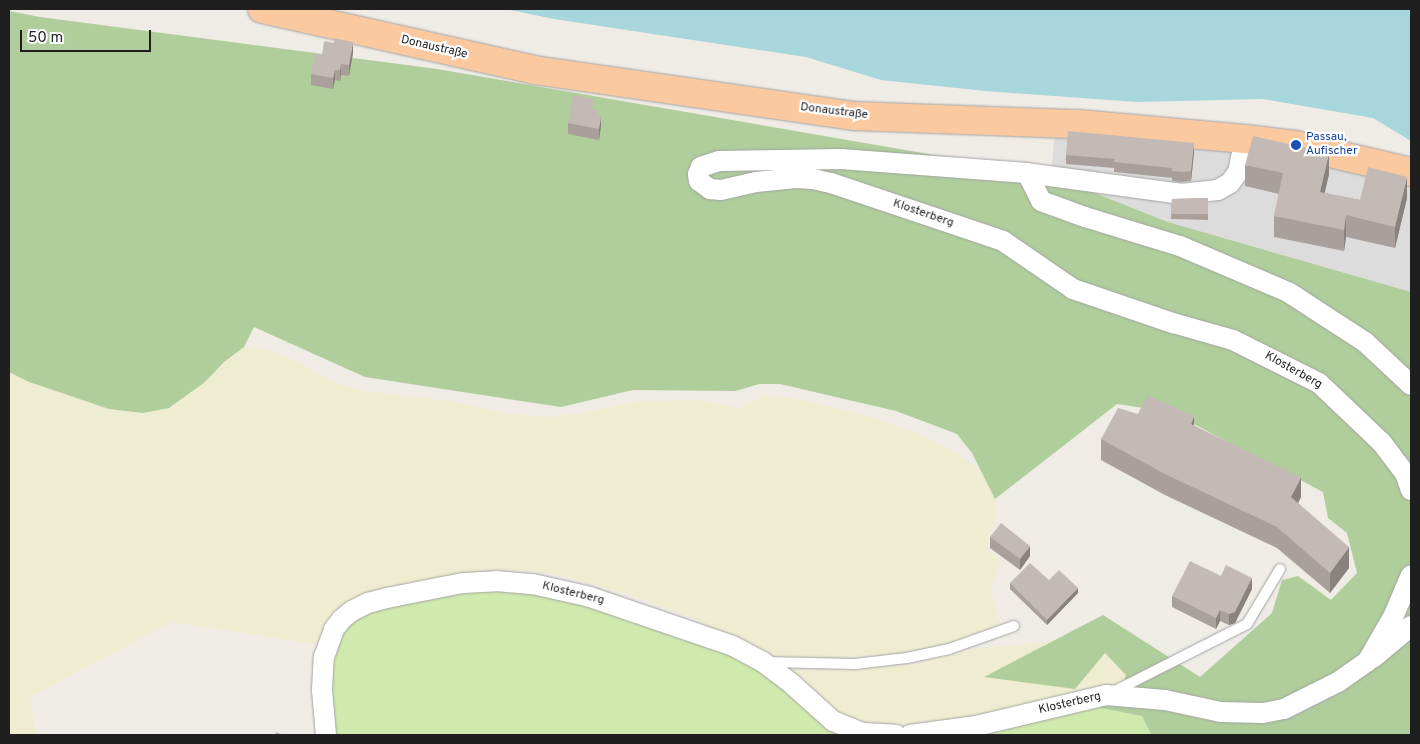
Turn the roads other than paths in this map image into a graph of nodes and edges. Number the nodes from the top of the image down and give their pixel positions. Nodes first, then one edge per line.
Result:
1 (262, 9) edge
2 (1245, 139) junction
3 (1411, 172) edge
4 (1028, 173) junction
5 (1411, 385) edge
6 (1411, 490) edge
7 (1280, 569) dead end
8 (1411, 575) edge
9 (1014, 626) dead end
10 (1411, 626) edge
11 (763, 662) junction
12 (1367, 662) junction
13 (1106, 695) junction
14 (326, 735) edge
15 (896, 735) edge
16 (910, 735) edge

1 - 2 main road, Donaustraße
2 - 3 main road, Donaustraße
2 - 4 street, Klosterberg
4 - 5 street
4 - 6 street, Klosterberg
7 - 13 lane
8 - 12 street, Klosterberg
9 - 11 lane
10 - 12 street, Klosterberg
11 - 14 street, Klosterberg
11 - 15 street, Klosterberg
12 - 13 street, Klosterberg
13 - 16 street, Klosterberg

